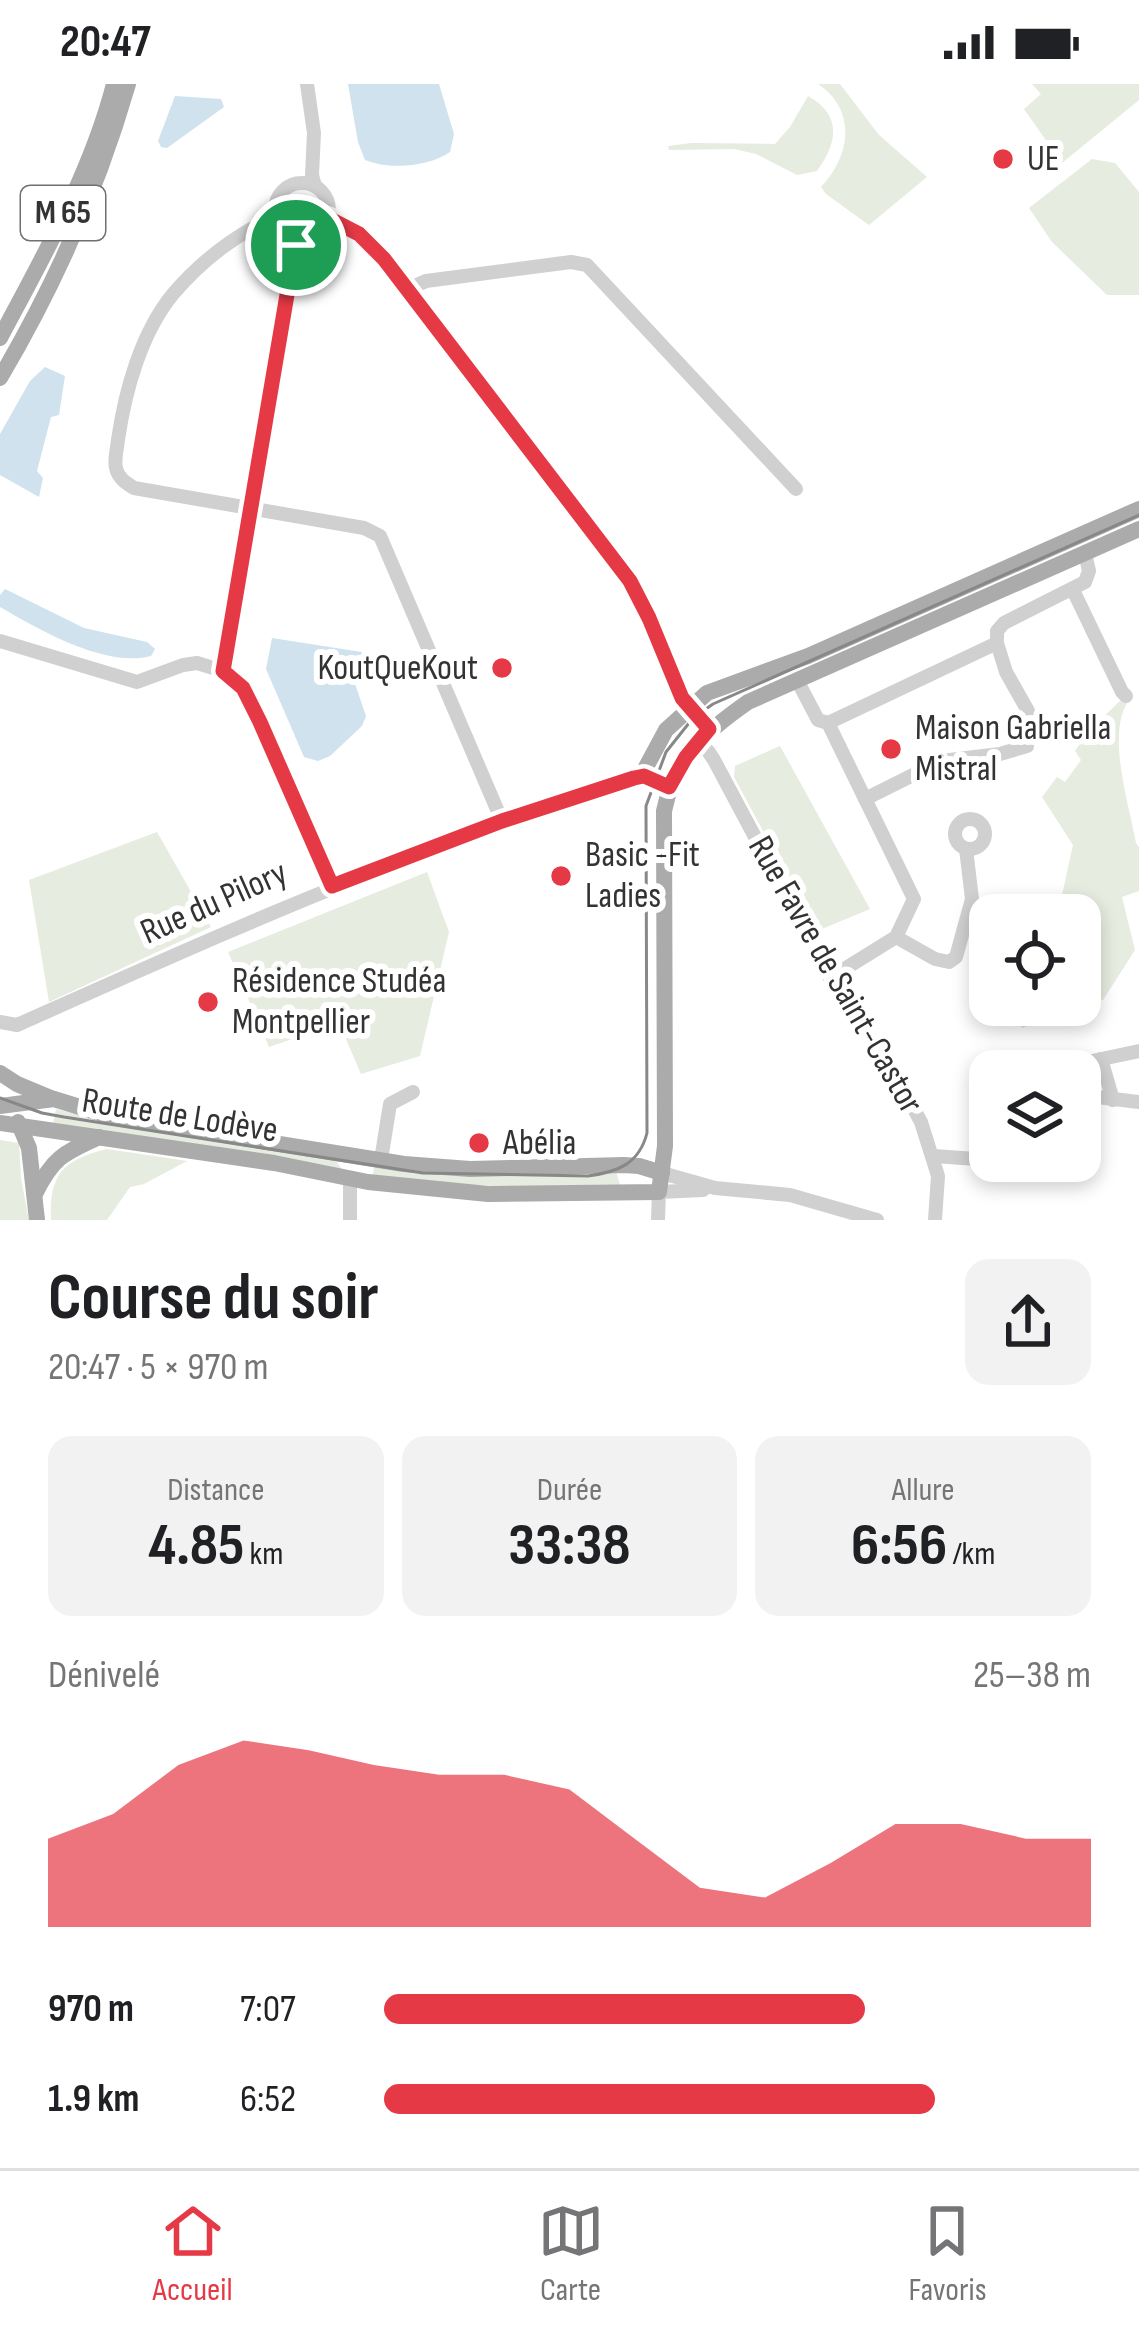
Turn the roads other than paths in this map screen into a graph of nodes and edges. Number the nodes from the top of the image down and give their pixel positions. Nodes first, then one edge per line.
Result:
1 (115, 84) edge
2 (128, 84) edge
3 (307, 84) edge
4 (312, 156) junction
5 (298, 183) junction
6 (315, 186) junction
7 (276, 216) junction
8 (328, 218) junction
9 (297, 236) junction
10 (408, 289) junction
11 (0, 338) edge
12 (0, 378) edge
13 (796, 489) dead end
14 (251, 508) junction
15 (1139, 509) edge
16 (1139, 529) edge
17 (1085, 553) junction
18 (1073, 590) junction
19 (0, 641) edge
20 (997, 643) junction
21 (223, 671) junction
22 (797, 680) junction
23 (1126, 696) dead end
24 (689, 707) junction
25 (828, 723) junction
26 (709, 729) junction
27 (697, 744) junction
28 (644, 776) junction
29 (669, 787) junction
30 (865, 799) junction
31 (502, 821) junction
32 (965, 849) dead end
33 (332, 886) junction
34 (896, 937) junction
35 (830, 977) junction
36 (0, 1022) edge
37 (1139, 1051) edge
38 (1101, 1059) joint
39 (0, 1073) edge
40 (413, 1093) dead end
41 (1101, 1098) edge
42 (54, 1099) junction
43 (1113, 1100) junction
44 (1139, 1102) edge
45 (1, 1109) edge
46 (21, 1126) junction
47 (100, 1136) junction
48 (337, 1154) junction
49 (934, 1156) junction
50 (969, 1158) edge
51 (381, 1160) junction
52 (350, 1178) junction
53 (660, 1183) junction
54 (35, 1194) junction
55 (37, 1220) edge
56 (350, 1220) edge
57 (658, 1220) edge
58 (877, 1220) edge
59 (935, 1220) edge

1 - 11 main road, M 65
2 - 12 main road, M 65
3 - 4 street
4 - 5 street
4 - 6 street
5 - 6 street
5 - 7 street
6 - 8 street
7 - 9 street
7 - 14 street
8 - 9 street
8 - 10 street
9 - 14 street
10 - 13 street
10 - 24 street
14 - 21 street
14 - 31 street
15 - 24 main road
16 - 17 main road
17 - 18 street
17 - 22 main road
18 - 20 street
18 - 23 street
19 - 21 street
20 - 25 street
20 - 30 street
21 - 33 street
22 - 25 street
22 - 26 main road
24 - 26 main road
24 - 28 main road
25 - 30 street
26 - 27 main road
27 - 29 main road
27 - 35 street, Rue Favre de Saint-Castor
28 - 29 main road
28 - 31 street, Rue du Pilory
29 - 53 main road
30 - 34 street
31 - 33 street, Rue du Pilory
32 - 34 street
33 - 36 street, Rue du Pilory
34 - 35 street
35 - 49 street, Rue Favre de Saint-Castor
37 - 38 street
38 - 43 street
39 - 42 main road
40 - 51 street
41 - 43 street
42 - 45 main road, Route de Lodève
42 - 48 main road, Route de Lodève
43 - 44 street
45 - 46 main road
46 - 47 main road, Route de Lodève
46 - 54 main road
47 - 52 main road, Route de Lodève
47 - 54 main road
48 - 51 main road, Route de Lodève
48 - 52 main road
49 - 50 street
49 - 59 street, Rue Favre de Saint-Castor
51 - 53 main road, Route de Lodève
52 - 53 main road, Route de Lodève
52 - 56 street
53 - 57 street
53 - 58 street, Route de Lodève
54 - 55 main road

